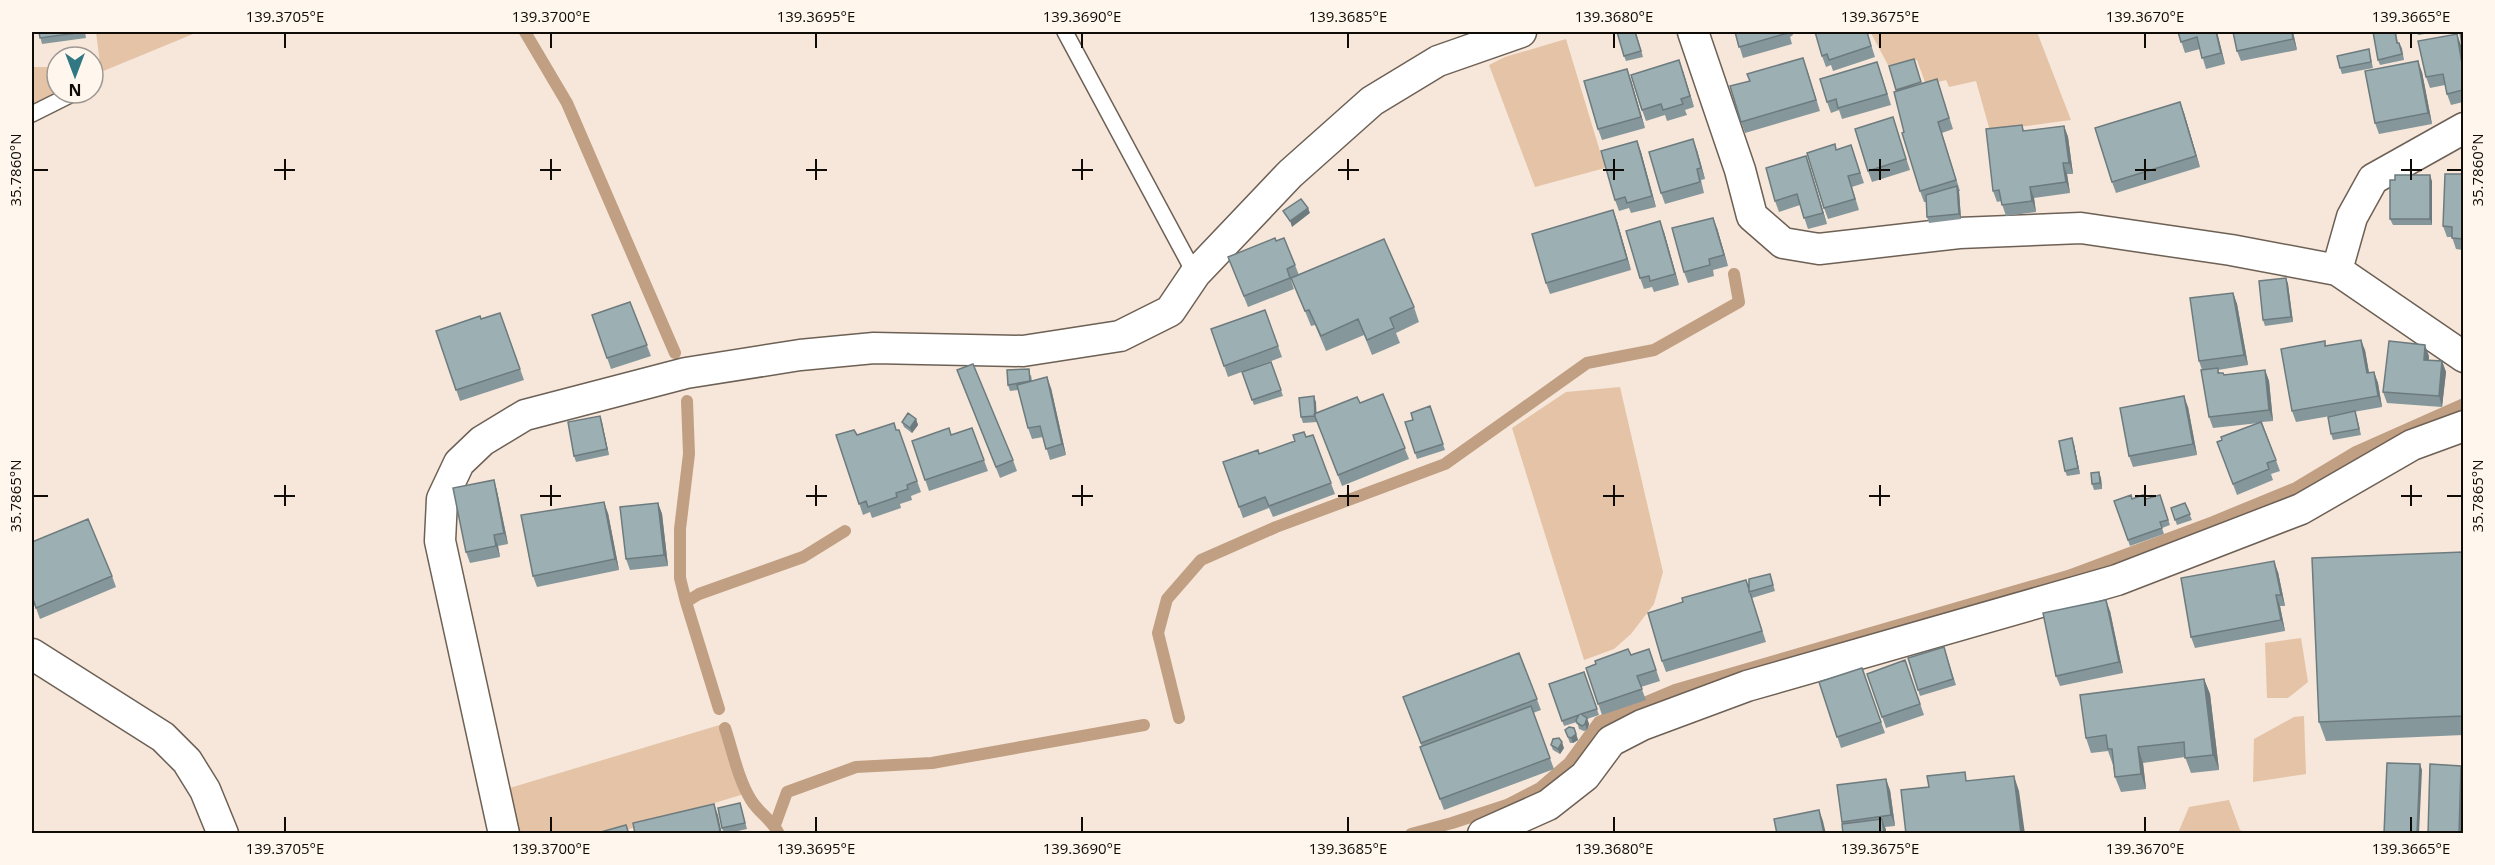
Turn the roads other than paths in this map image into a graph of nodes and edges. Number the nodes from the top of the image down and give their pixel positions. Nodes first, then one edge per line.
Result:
1 (1065, 32) edge
2 (1521, 32) edge
3 (1693, 32) edge
4 (50, 105) edge
5 (32, 114) edge
6 (2463, 128) edge
7 (2337, 270) junction
8 (1195, 274) junction
9 (2463, 357) edge
10 (2463, 426) edge
11 (32, 654) edge
12 (223, 834) edge
13 (504, 834) edge
14 (1483, 834) edge

1 - 8 lane
2 - 8 street
3 - 7 street
4 - 5 lane
6 - 7 street
7 - 9 street
8 - 13 street
10 - 14 street
11 - 12 street

